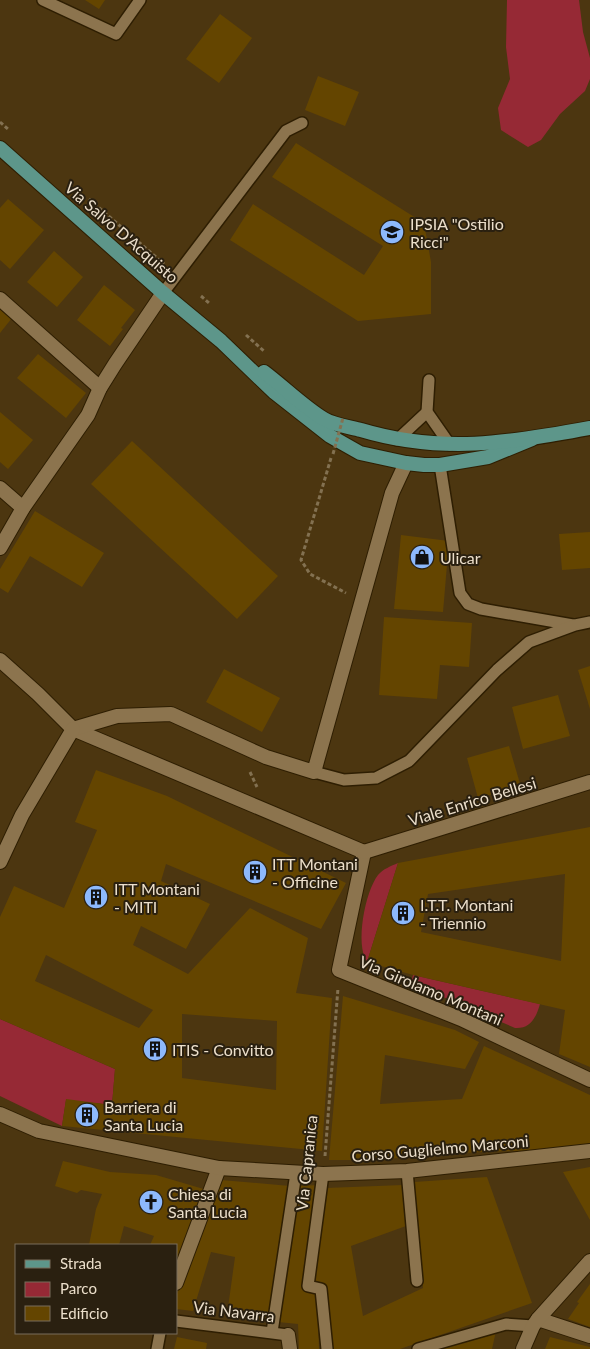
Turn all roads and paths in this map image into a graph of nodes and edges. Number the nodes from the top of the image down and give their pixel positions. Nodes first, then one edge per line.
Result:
1 (43, 0) edge
2 (140, 0) edge
3 (302, 123) dead end
4 (0, 148) edge
5 (163, 293) junction
6 (201, 296) dead end
7 (0, 299) edge
8 (215, 309) dead end
9 (245, 334) dead end
10 (221, 341) junction
11 (267, 354) dead end
12 (429, 380) dead end
13 (100, 388) junction
14 (427, 412) junction
15 (344, 418) dead end
16 (590, 428) edge
17 (532, 439) junction
18 (397, 440) junction
19 (450, 445) junction
20 (406, 463) junction
21 (440, 464) junction
22 (0, 488) edge
23 (23, 508) junction
24 (0, 548) edge
25 (362, 601) junction
26 (590, 622) edge
27 (575, 625) junction
28 (0, 660) edge
29 (73, 729) junction
30 (238, 745) junction
31 (314, 772) junction
32 (590, 782) edge
33 (269, 812) junction
34 (364, 852) junction
35 (0, 862) edge
36 (339, 970) junction
37 (590, 1080) edge
38 (0, 1114) edge
39 (590, 1152) edge
40 (219, 1168) junction
41 (407, 1171) junction
42 (296, 1173) junction
43 (323, 1174) junction
44 (590, 1262) edge
45 (178, 1278) edge
46 (417, 1281) dead end
47 (178, 1321) edge
48 (536, 1323) junction
49 (272, 1332) junction
50 (160, 1334) edge
51 (288, 1335) joint
52 (590, 1336) edge
53 (157, 1349) edge
54 (290, 1349) edge
55 (327, 1349) edge
56 (418, 1349) edge
57 (523, 1349) edge

1 - 2 lane
3 - 5 lane
4 - 5 main road, Via Salvo D'Acquisto
5 - 10 main road, Via Salvo D'Acquisto
5 - 13 street
6 - 8 path
7 - 13 street
9 - 11 path
10 - 18 main road, Via Salvo D'Acquisto
10 - 20 main road, Via Salvo D'Acquisto
12 - 14 lane
13 - 23 street
14 - 18 lane
14 - 19 lane
15 - 25 path, bridge
16 - 17 main road, Via Salvo D'Acquisto
17 - 19 main road, Via Salvo D'Acquisto
17 - 21 main road, Via Salvo D'Acquisto
18 - 19 main road, Via Salvo D'Acquisto
20 - 21 main road, Via Salvo D'Acquisto
20 - 25 street
21 - 27 lane
22 - 23 street
23 - 24 street
25 - 31 street
26 - 27 lane
27 - 31 lane
28 - 29 street
29 - 30 street
29 - 33 street
29 - 35 street
30 - 31 street
30 - 33 path
32 - 34 street, Viale Enrico Bellesi
33 - 34 street
34 - 36 street, Via Girolamo Montani
36 - 37 street, Via Girolamo Montani
36 - 43 path, Via Capranica
38 - 40 street, Corso Guglielmo Marconi
39 - 41 street, Corso Guglielmo Marconi
40 - 42 street, Corso Guglielmo Marconi
40 - 45 street
41 - 43 street, Corso Guglielmo Marconi
41 - 46 lane
42 - 43 street, Corso Guglielmo Marconi
42 - 49 lane
43 - 55 lane, Via Capranica
44 - 48 street
47 - 49 lane, Via Navarra
48 - 52 street
48 - 56 lane
48 - 57 street
49 - 51 lane, Via Navarra
50 - 53 lane
51 - 54 street

